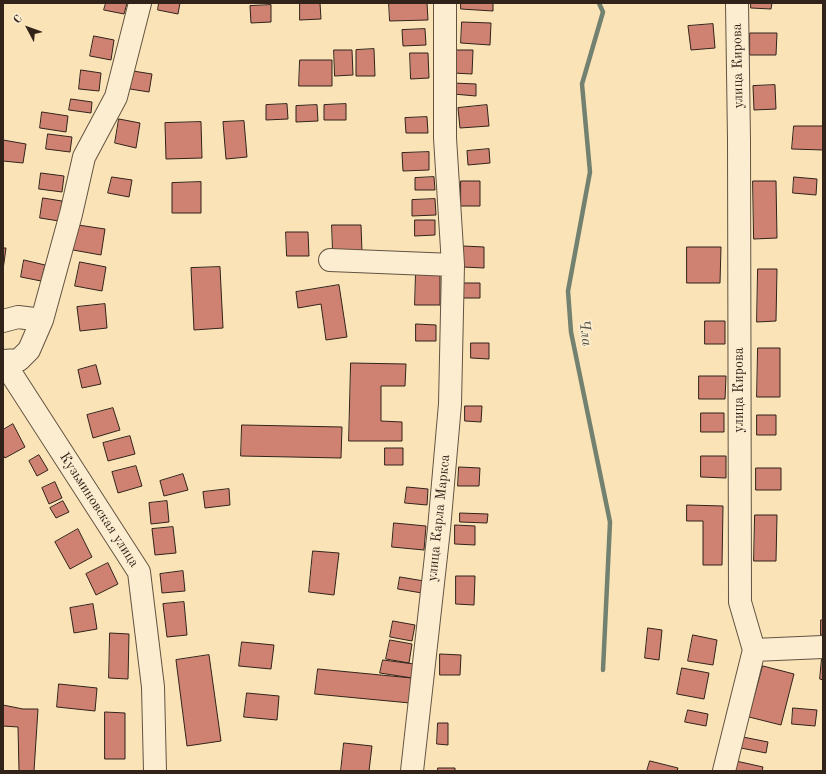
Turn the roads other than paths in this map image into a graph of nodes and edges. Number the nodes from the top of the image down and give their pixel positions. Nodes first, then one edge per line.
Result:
1 (140, 3) edge
2 (445, 3) edge
3 (737, 3) edge
4 (330, 260) dead end
5 (453, 265) junction
6 (42, 320) junction
7 (3, 321) edge
8 (3, 361) edge
9 (823, 647) edge
10 (754, 650) junction
11 (155, 771) edge
12 (412, 771) edge
13 (724, 771) edge

1 - 6 street
2 - 5 street, улица Карла Маркса
3 - 10 street, улица Кирова
4 - 5 street
5 - 12 street, улица Карла Маркса
6 - 7 street
6 - 8 street
8 - 11 street, Кузьминовская улица
9 - 10 street
10 - 13 street

